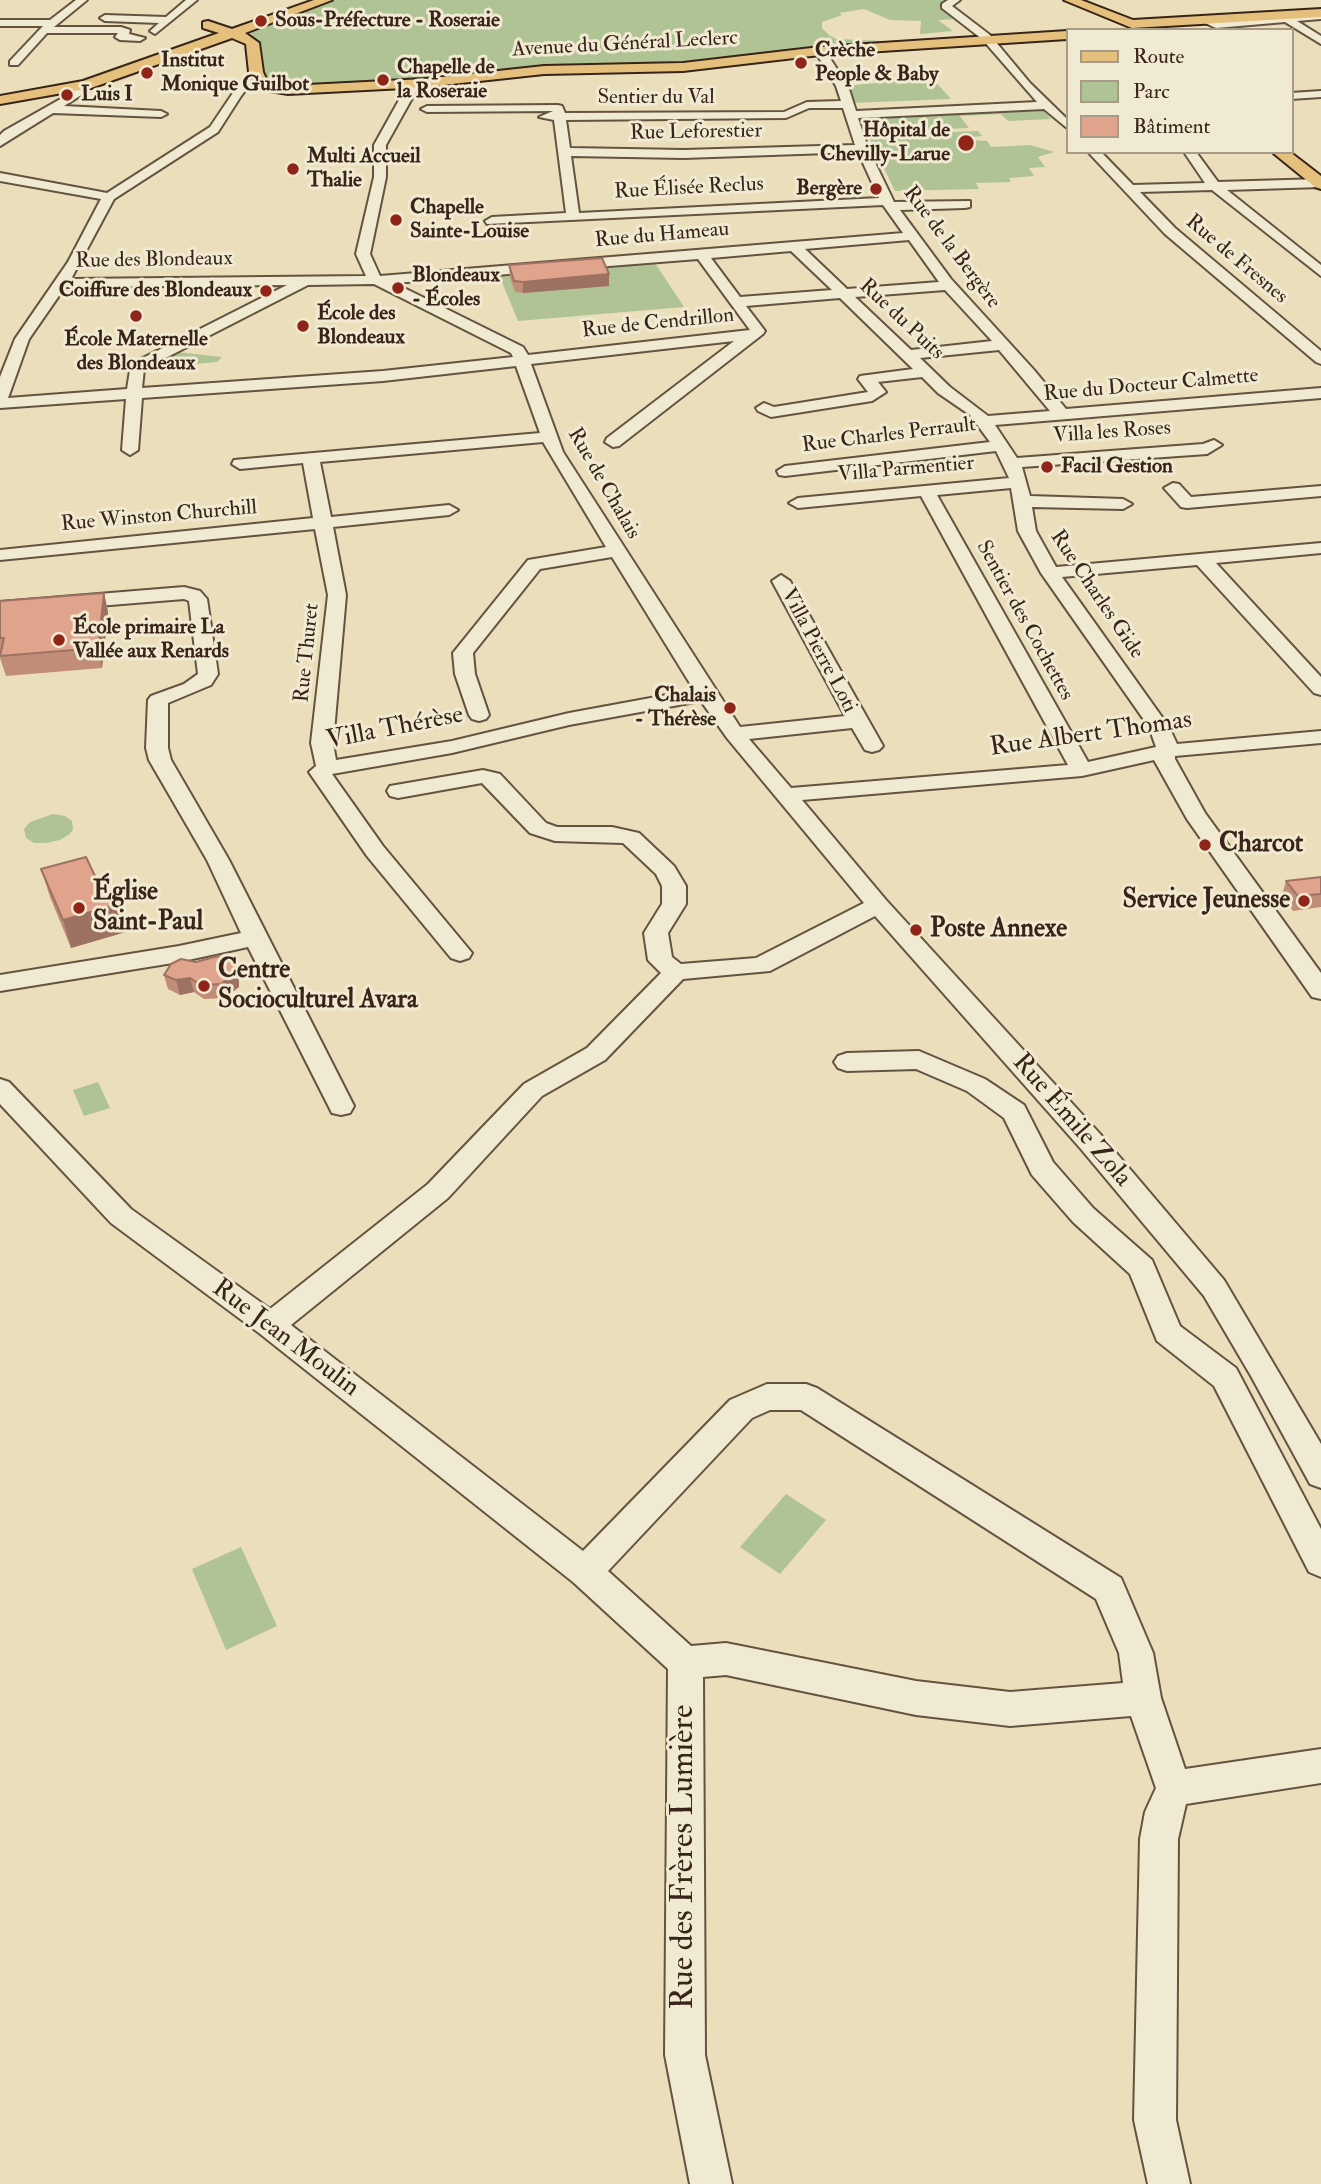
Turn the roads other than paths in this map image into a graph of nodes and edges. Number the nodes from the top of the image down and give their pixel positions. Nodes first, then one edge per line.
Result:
1 (82, 0) edge
2 (192, 0) edge
3 (206, 0) edge
4 (326, 0) edge
5 (955, 0) edge
6 (1061, 0) edge
7 (1070, 0) edge
8 (1321, 15) edge
9 (1287, 19) junction
10 (166, 20) junction
11 (1232, 20) junction
12 (0, 23) edge
13 (52, 23) junction
14 (1215, 26) edge
15 (1137, 27) edge
16 (214, 28) junction
17 (1103, 28) edge
18 (1186, 28) edge
19 (1064, 35) edge
20 (140, 38) dead end
21 (988, 38) junction
22 (153, 41) dead end
23 (1321, 41) edge
24 (820, 51) junction
25 (14, 63) dead end
26 (254, 77) junction
27 (1293, 81) edge
28 (414, 84) junction
29 (75, 88) junction
30 (1303, 88) dead end
31 (1321, 94) edge
32 (1293, 96) edge
33 (0, 100) edge
34 (1048, 105) junction
35 (51, 109) junction
36 (848, 109) junction
37 (161, 114) dead end
38 (413, 115) junction
39 (562, 117) junction
40 (1066, 124) edge
41 (0, 142) edge
42 (862, 148) junction
43 (564, 152) junction
44 (1293, 152) edge
45 (1096, 154) edge
46 (1192, 154) edge
47 (1283, 154) edge
48 (0, 177) edge
49 (1320, 177) edge
50 (1215, 186) junction
51 (1128, 189) junction
52 (108, 197) junction
53 (889, 203) junction
54 (965, 204) dead end
55 (573, 216) junction
56 (492, 221) dead end
57 (912, 236) junction
58 (793, 246) junction
59 (701, 253) junction
60 (1321, 272) edge
61 (310, 279) junction
62 (374, 279) junction
63 (61, 283) junction
64 (949, 285) junction
65 (841, 293) junction
66 (736, 302) junction
67 (623, 334) dead end
68 (752, 335) junction
69 (668, 344) junction
70 (1000, 345) junction
71 (907, 355) junction
72 (1321, 359) edge
73 (522, 361) junction
74 (924, 372) junction
75 (1321, 393) edge
76 (133, 394) junction
77 (0, 400) edge
78 (764, 408) dead end
79 (1062, 415) junction
80 (984, 421) junction
81 (549, 437) junction
82 (613, 442) dead end
83 (1214, 445) dead end
84 (999, 446) junction
85 (130, 450) dead end
86 (311, 460) junction
87 (1012, 463) junction
88 (240, 464) dead end
89 (785, 471) dead end
90 (1173, 488) dead end
91 (926, 490) junction
92 (1321, 491) edge
93 (1020, 492) junction
94 (798, 502) dead end
95 (1123, 504) dead end
96 (449, 510) dead end
97 (323, 524) junction
98 (1321, 548) edge
99 (615, 551) junction
100 (0, 555) edge
101 (1203, 560) junction
102 (1050, 573) junction
103 (781, 581) dead end
104 (0, 608) edge
105 (1321, 690) edge
106 (706, 694) junction
107 (480, 715) dead end
108 (856, 721) junction
109 (734, 734) junction
110 (1321, 737) edge
111 (872, 746) dead end
112 (1165, 751) junction
113 (327, 768) junction
114 (1082, 770) junction
115 (398, 792) dead end
116 (786, 794) junction
117 (878, 905) junction
118 (255, 938) junction
119 (460, 953) dead end
120 (676, 972) junction
121 (0, 983) edge
122 (1321, 991) edge
123 (847, 1062) dead end
124 (0, 1088) edge
125 (341, 1106) dead end
126 (270, 1325) junction
127 (1321, 1474) edge
128 (1321, 1562) edge
129 (585, 1572) junction
130 (685, 1662) junction
131 (1143, 1698) junction
132 (1321, 1766) edge
133 (1174, 1788) junction
134 (711, 2184) edge
135 (1169, 2184) edge

1 - 13 street
2 - 10 street
3 - 16 main road
4 - 16 main road
5 - 21 street
6 - 17 main road
7 - 15 main road
8 - 9 street
8 - 11 main road
9 - 14 street
9 - 23 street
10 - 13 street
10 - 22 street
11 - 14 main road
11 - 15 main road
12 - 13 street
13 - 20 street
13 - 25 street
14 - 18 main road
15 - 17 main road
16 - 26 main road
16 - 29 main road
19 - 21 main road, Avenue du Général Leclerc
21 - 24 main road, Avenue du Général Leclerc
21 - 34 street
24 - 28 main road, Avenue du Général Leclerc
24 - 36 street, Rue de la Bergère
26 - 28 main road, Avenue du Général Leclerc
26 - 52 street
27 - 30 street
28 - 38 street
29 - 33 main road
29 - 35 street
31 - 32 street
34 - 36 street, Sentier du Val
34 - 40 street
35 - 37 street
35 - 41 street
36 - 39 street, Sentier du Val
36 - 42 street, Rue de la Bergère
38 - 39 street, Sentier du Val
38 - 62 street
39 - 43 street
42 - 43 street, Rue Leforestier
42 - 53 street, Rue de la Bergère
43 - 55 street
44 - 49 main road
45 - 51 street, Rue de Fresnes
46 - 50 street
47 - 49 main road
48 - 52 street
49 - 50 street
50 - 51 street
50 - 60 street
51 - 72 street, Rue de Fresnes
52 - 63 street, Rue des Blondeaux
53 - 54 street, Rue Élisée Reclus
53 - 55 street, Rue Élisée Reclus
53 - 57 street, Rue de la Bergère
55 - 56 street, Rue Élisée Reclus
57 - 58 street, Rue du Hameau
57 - 64 street, Rue de la Bergère
58 - 59 street, Rue du Hameau
58 - 65 street, Rue du Puits
59 - 62 street, Rue du Hameau
59 - 66 street
61 - 62 street, Rue des Blondeaux
61 - 63 street, Rue des Blondeaux
61 - 76 street
62 - 73 street, Rue de Chalais
63 - 77 street
64 - 65 street, Rue de Cendrillon
64 - 70 street, Rue de la Bergère
65 - 66 street, Rue de Cendrillon
65 - 71 street, Rue du Puits
66 - 68 street, Rue de Cendrillon
67 - 69 street
68 - 69 street, Rue de Cendrillon
68 - 82 street
69 - 73 street, Rue de Cendrillon
70 - 71 street
70 - 79 street, Rue de la Bergère
71 - 74 street, Rue du Puits
73 - 76 street, Rue de Cendrillon
73 - 81 street, Rue de Chalais
74 - 78 street
74 - 80 street, Rue du Puits
75 - 79 street, Rue du Docteur Calmette
76 - 77 street, Rue de Cendrillon
76 - 85 street
79 - 80 street, Rue du Docteur Calmette
80 - 84 street, Rue Charles Gide
81 - 86 street
81 - 99 street, Rue de Chalais
83 - 87 street, Villa les Roses
84 - 87 street, Rue Charles Gide
84 - 89 street, Rue Charles Perrault
86 - 88 street
86 - 97 street, Rue Thuret
87 - 93 street, Rue Charles Gide
90 - 92 street
91 - 93 street, Villa Parmentier
91 - 94 street, Villa Parmentier
91 - 114 street, Sentier des Cochettes
93 - 95 street, Villa Parmentier
93 - 102 street, Rue Charles Gide
96 - 97 street, Rue Winston Churchill
97 - 100 street, Rue Winston Churchill
97 - 113 street, Rue Thuret
98 - 101 street
99 - 106 street, Rue de Chalais
99 - 107 street
101 - 102 street
101 - 105 street
102 - 112 street, Rue Charles Gide
103 - 108 street, Villa Pierre Loti
104 - 118 street
106 - 109 street, Rue de Chalais
106 - 113 street, Villa Thérèse
108 - 109 street, Villa Pierre Loti
108 - 111 street, Villa Pierre Loti
109 - 116 street, Rue de Chalais
110 - 112 street, Rue Albert Thomas
112 - 114 street, Rue Albert Thomas
112 - 122 street, Rue Charles Gide
113 - 119 street, Villa Thérèse
114 - 116 street, Rue Albert Thomas
115 - 120 street
116 - 117 street, Rue Émile Zola
117 - 120 street
117 - 127 street, Rue Émile Zola
118 - 121 street
118 - 125 street
120 - 126 street
123 - 128 street
124 - 126 street, Rue Jean Moulin
126 - 129 street, Rue Jean Moulin
129 - 130 street
129 - 131 street
130 - 131 street
130 - 134 street, Rue des Frères Lumière
131 - 133 street
132 - 133 street
133 - 135 street

